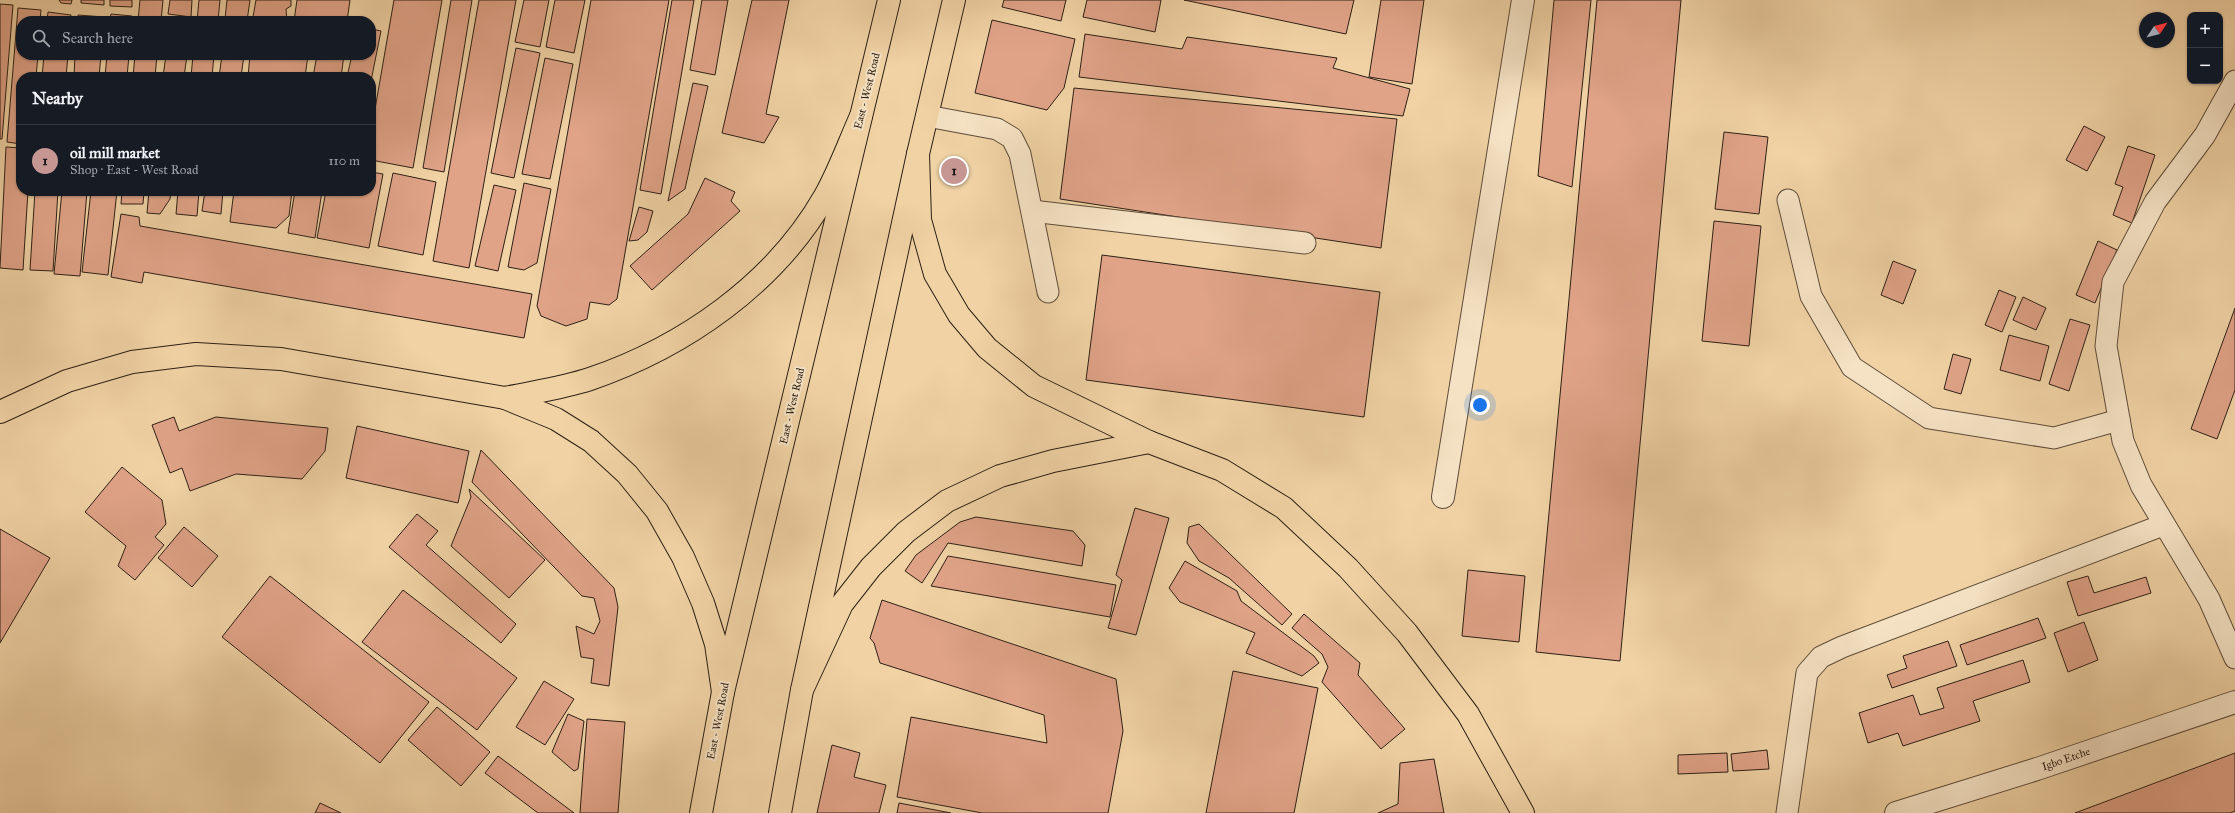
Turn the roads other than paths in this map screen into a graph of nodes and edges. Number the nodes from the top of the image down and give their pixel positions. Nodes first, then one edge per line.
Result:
1 (889, 0) edge
2 (954, 0) edge
3 (1523, 0) edge
4 (2235, 81) edge
5 (861, 116) junction
6 (927, 116) junction
7 (918, 154) junction
8 (1788, 200) dead end
9 (1032, 211) junction
10 (1304, 243) dead end
11 (1048, 292) dead end
12 (504, 398) junction
13 (0, 412) edge
14 (2119, 420) junction
15 (1149, 442) junction
16 (1443, 497) dead end
17 (2163, 525) junction
18 (2235, 658) edge
19 (802, 690) junction
20 (723, 692) junction
21 (2235, 702) edge
22 (701, 813) edge
23 (780, 813) edge
24 (1523, 813) edge
25 (1787, 813) edge
26 (1896, 813) edge

1 - 5 main road, East - West Road
2 - 6 main road
3 - 16 street
4 - 14 lane
5 - 12 main road
5 - 20 main road, East - West Road
6 - 7 main road
6 - 9 lane
7 - 15 main road
7 - 19 main road
8 - 14 lane
9 - 10 lane
9 - 11 lane
12 - 13 main road
12 - 20 main road
14 - 17 lane
15 - 19 main road
15 - 24 main road
17 - 18 lane
17 - 25 lane
19 - 23 main road
20 - 22 main road, East - West Road
21 - 26 street, Igbo Etche

